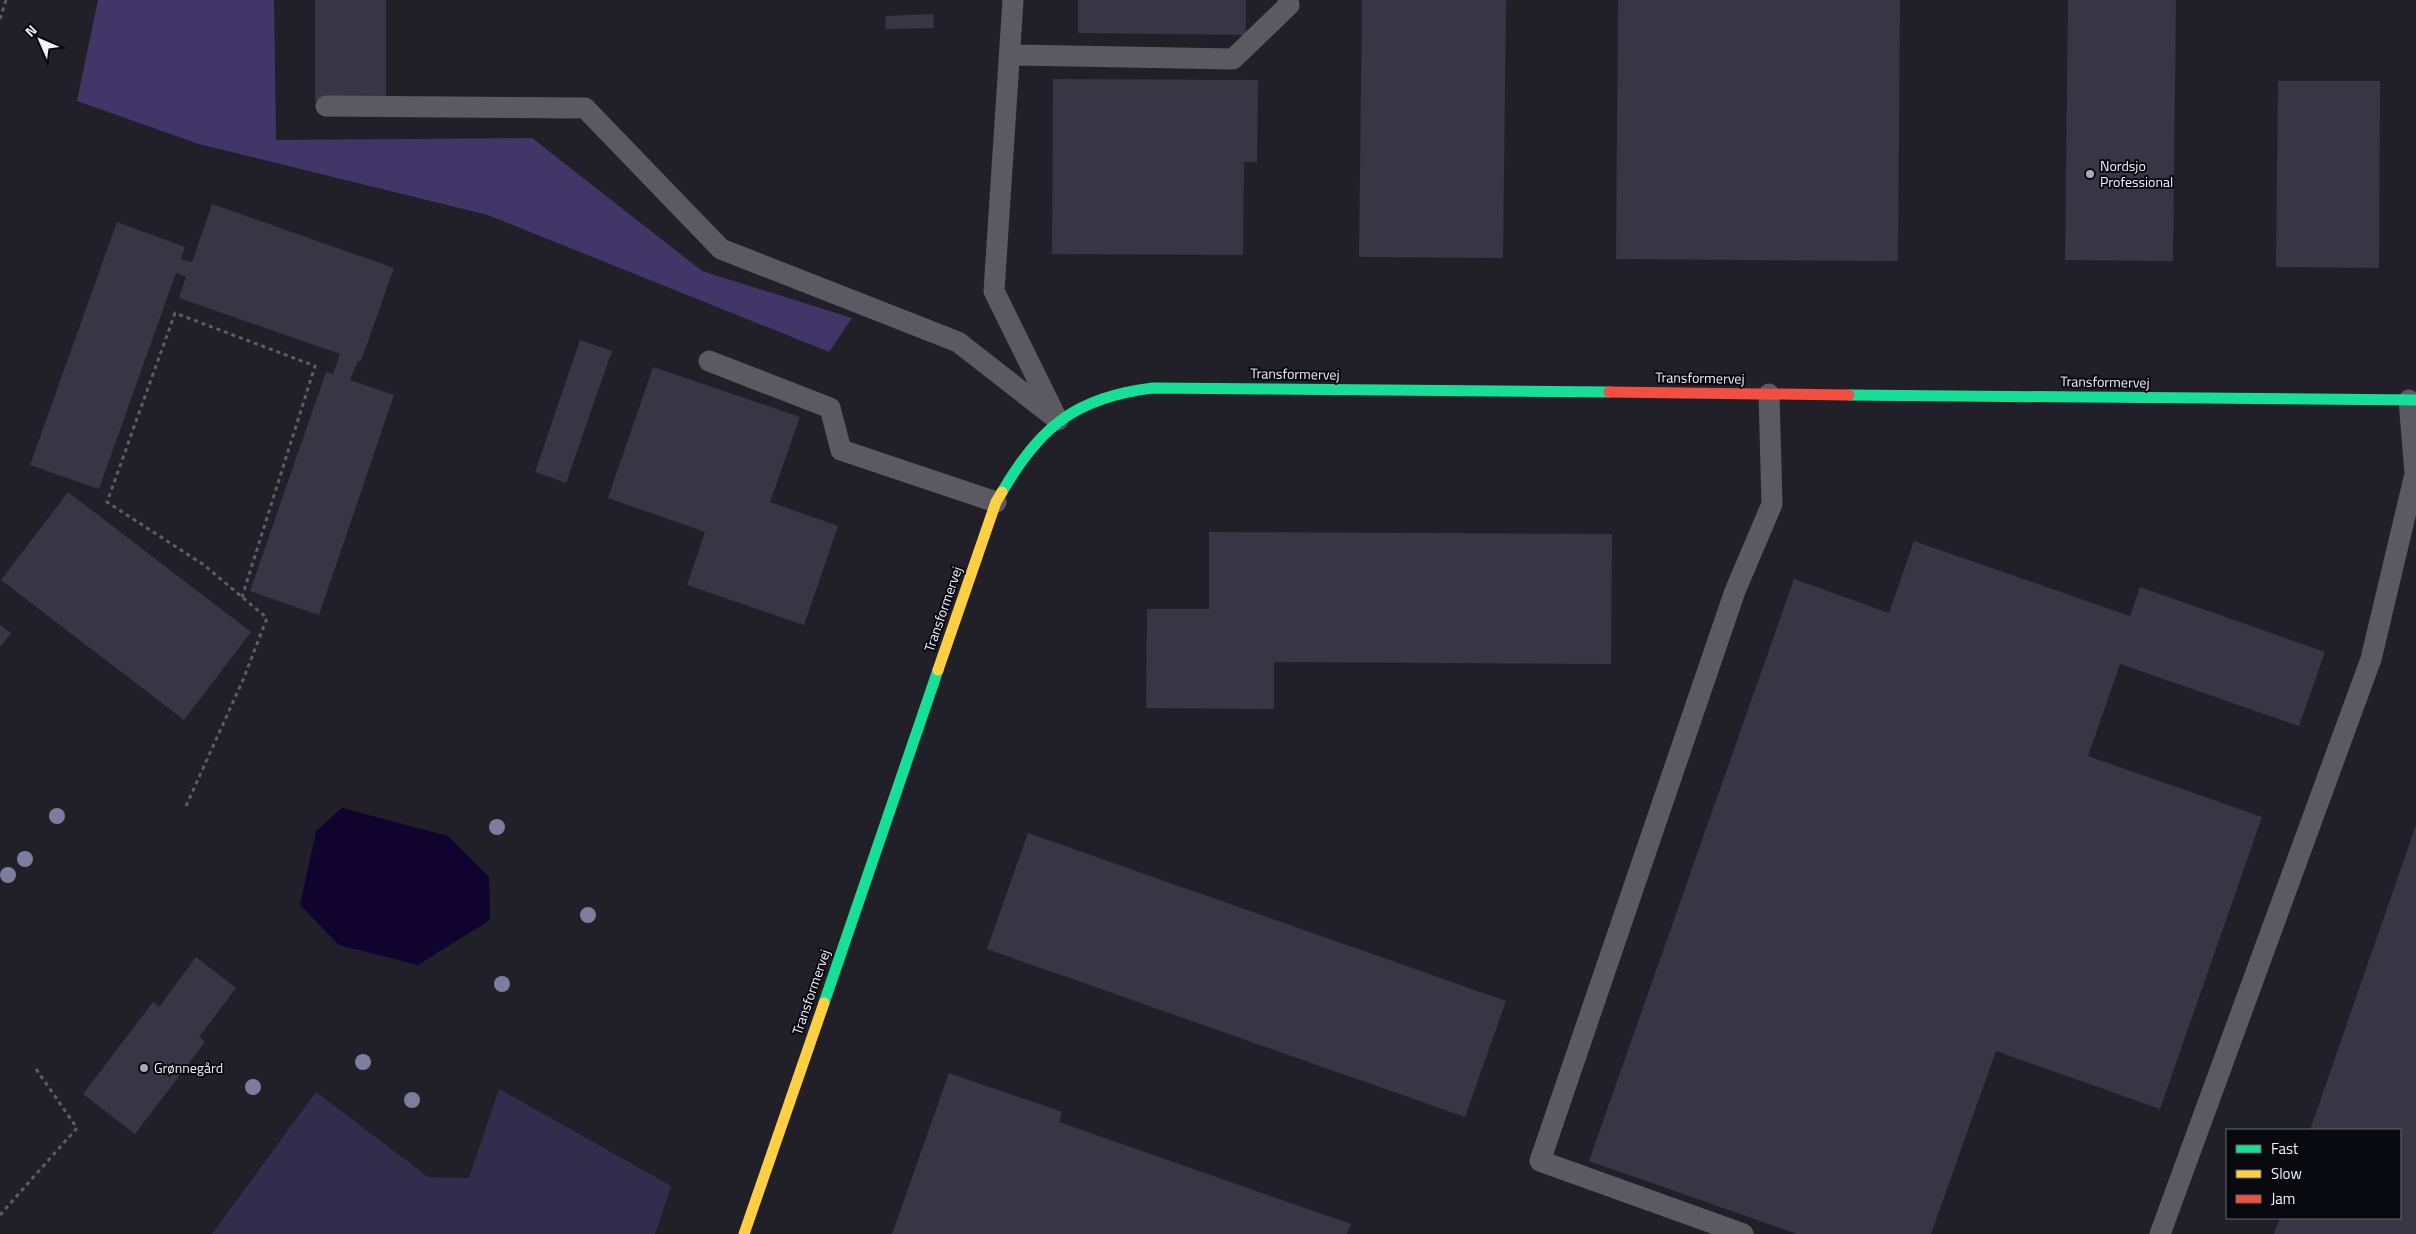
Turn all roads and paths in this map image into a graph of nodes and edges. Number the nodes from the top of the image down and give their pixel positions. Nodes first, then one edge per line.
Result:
1 (6, 0) edge
2 (1014, 0) edge
3 (1288, 0) edge
4 (0, 19) edge
5 (1010, 55) junction
6 (326, 106) dead end
7 (709, 362) dead end
8 (1769, 394) junction
9 (2412, 400) edge
10 (1058, 420) junction
11 (996, 502) junction
12 (242, 597) junction
13 (186, 806) dead end
14 (34, 1066) dead end
15 (0, 1215) edge
16 (744, 1234) edge
17 (1743, 1234) edge
18 (2160, 1234) edge

1 - 4 path
2 - 5 lane
3 - 5 lane
5 - 10 lane
6 - 10 lane
7 - 11 lane
8 - 9 street, Transformervej
8 - 10 street, Transformervej
8 - 17 lane
9 - 18 lane
10 - 11 street, Transformervej
11 - 16 street, Transformervej
12 - 12 path
12 - 13 path
14 - 15 path

